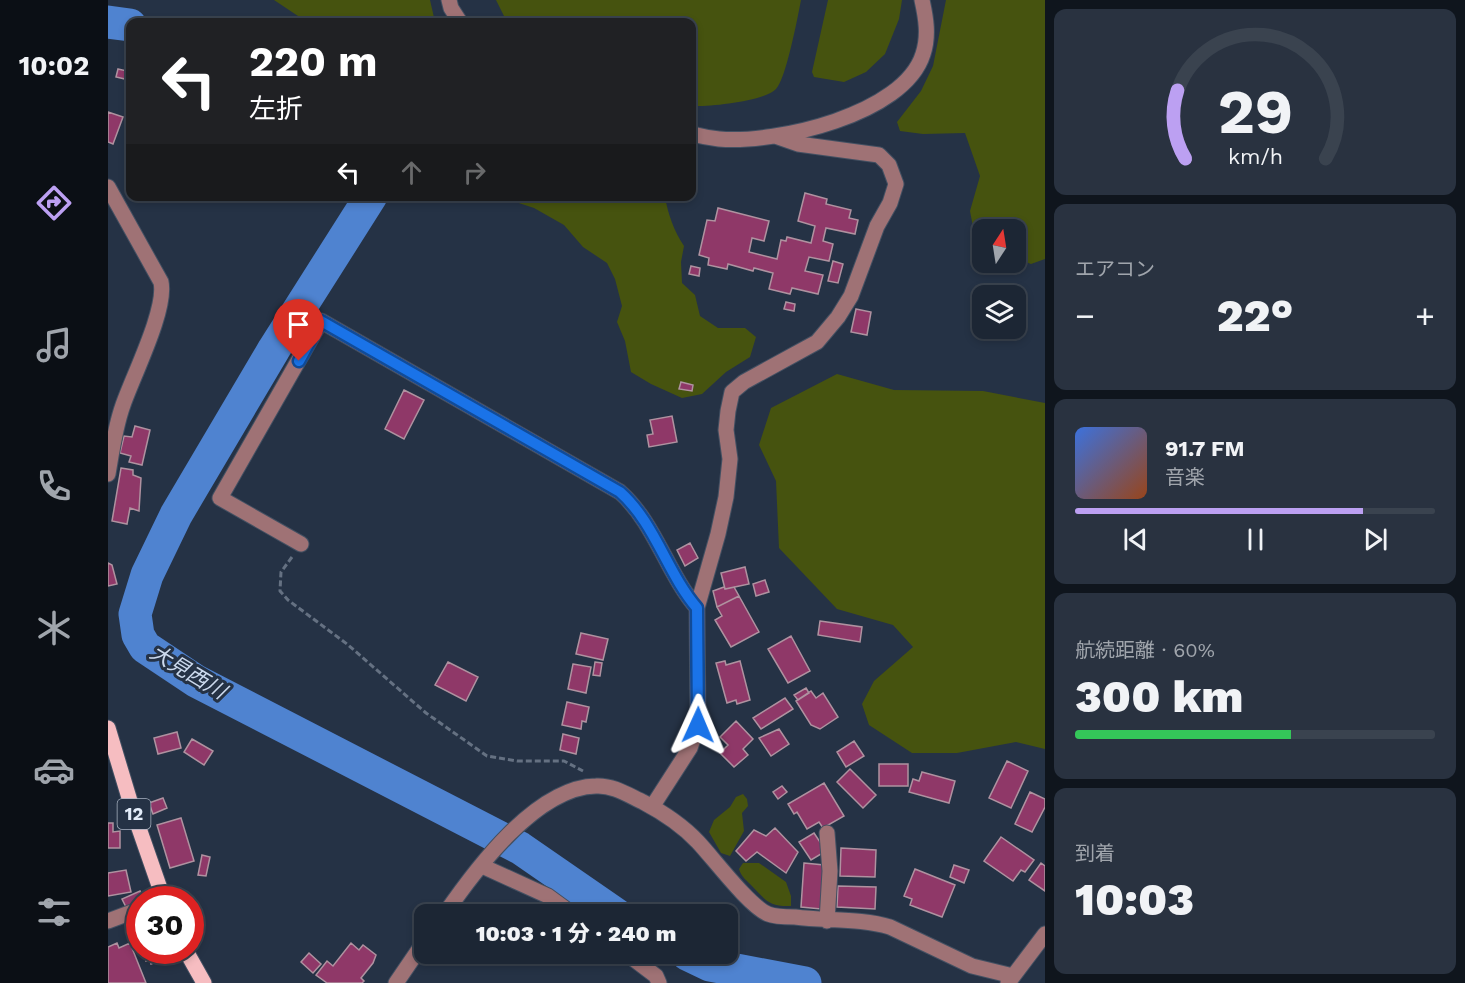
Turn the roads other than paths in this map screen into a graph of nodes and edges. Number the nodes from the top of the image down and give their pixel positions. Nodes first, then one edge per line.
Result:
1 (449, 0) edge
2 (922, 0) edge
3 (457, 18) edge
4 (696, 135) edge
5 (775, 136) junction
6 (108, 187) edge
7 (108, 474) edge
8 (302, 544) road end
9 (697, 608) junction
10 (108, 728) edge
11 (652, 807) junction
12 (827, 833) dead end
13 (484, 863) junction
14 (158, 886) edge
15 (452, 904) edge
16 (559, 904) edge
17 (126, 914) edge
18 (108, 921) edge
19 (827, 921) junction
20 (1045, 934) edge
21 (414, 957) edge
22 (193, 964) edge
23 (641, 964) edge
24 (1010, 980) edge
25 (204, 983) edge
26 (396, 983) edge
27 (659, 983) edge

1 - 3 street
2 - 5 street
4 - 5 street
5 - 9 street
6 - 7 street
8 - 9 street
9 - 11 street
10 - 14 main road, 12
11 - 13 street
11 - 19 street
12 - 19 street
13 - 15 street
13 - 16 street
17 - 18 street
19 - 24 street
20 - 24 street
21 - 26 street
22 - 25 main road
23 - 27 street

